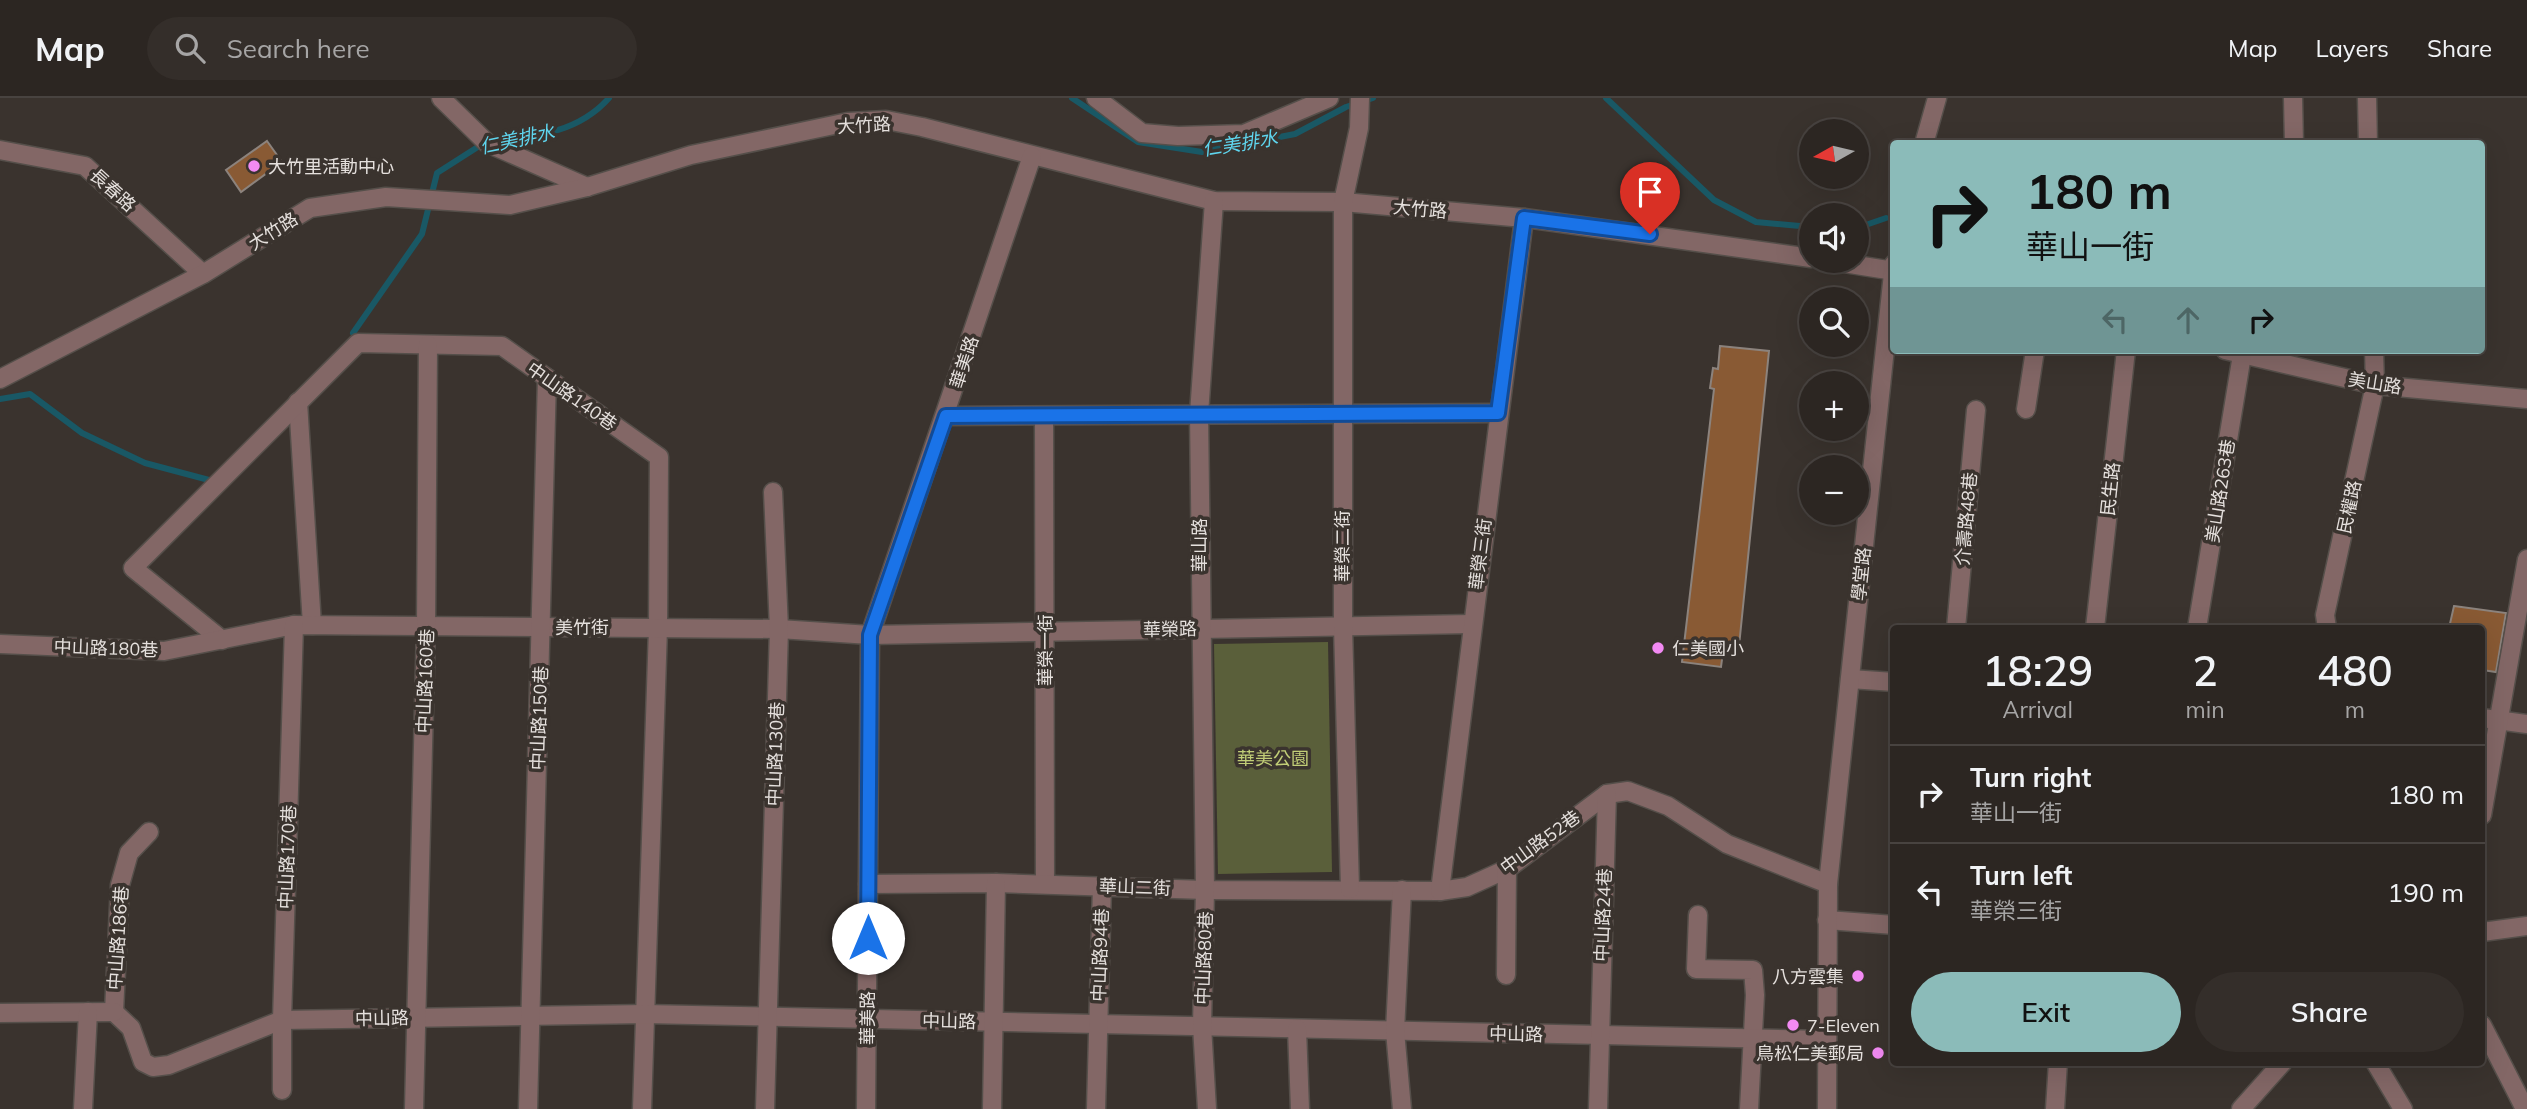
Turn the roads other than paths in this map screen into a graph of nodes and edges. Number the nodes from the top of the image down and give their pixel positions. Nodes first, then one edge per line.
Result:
1 (441, 98) edge
2 (1096, 98) edge
3 (1329, 98) edge
4 (1360, 98) edge
5 (1937, 98) edge
6 (2293, 98) edge
7 (2367, 98) edge
8 (1925, 140) edge
9 (2294, 140) edge
10 (2368, 140) edge
11 (0, 150) edge
12 (1032, 156) junction
13 (587, 187) junction
14 (1214, 201) junction
15 (1343, 202) junction
16 (1524, 218) junction
17 (1799, 256) edge
18 (1869, 265) edge
19 (1890, 268) edge
20 (203, 274) junction
21 (1890, 297) edge
22 (428, 345) junction
23 (2034, 354) edge
24 (2126, 354) edge
25 (2234, 354) edge
26 (2243, 354) edge
27 (2374, 354) edge
28 (547, 378) junction
29 (0, 379) edge
30 (2375, 385) junction
31 (2527, 399) edge
32 (298, 402) junction
33 (2026, 409) dead end
34 (1976, 410) dead end
35 (1341, 413) junction
36 (1498, 413) junction
37 (1199, 414) junction
38 (946, 416) junction
39 (1044, 417) junction
40 (773, 492) dead end
41 (2527, 559) edge
42 (2521, 620) edge
43 (1471, 624) junction
44 (303, 625) junction
45 (1956, 625) edge
46 (2095, 625) edge
47 (2197, 625) edge
48 (2327, 625) edge
49 (426, 626) junction
50 (1343, 626) junction
51 (542, 627) junction
52 (658, 628) junction
53 (1200, 628) junction
54 (779, 629) junction
55 (1045, 631) junction
56 (870, 635) junction
57 (222, 640) junction
58 (0, 644) edge
59 (1850, 679) junction
60 (1890, 682) edge
61 (2489, 719) edge
62 (2527, 724) edge
63 (2485, 774) edge
64 (1607, 794) junction
65 (149, 832) dead end
66 (1507, 869) junction
67 (996, 883) junction
68 (868, 884) junction
69 (1045, 884) junction
70 (1828, 884) junction
71 (1102, 886) junction
72 (1350, 889) junction
73 (1205, 890) junction
74 (1402, 890) junction
75 (1440, 891) junction
76 (1698, 915) dead end
77 (1827, 920) junction
78 (1890, 925) edge
79 (2527, 926) edge
80 (2485, 932) edge
81 (1506, 975) dead end
82 (88, 1012) junction
83 (114, 1012) junction
84 (0, 1013) edge
85 (645, 1014) junction
86 (531, 1016) junction
87 (766, 1017) junction
88 (415, 1018) junction
89 (867, 1019) junction
90 (282, 1020) junction
91 (992, 1022) junction
92 (1097, 1025) junction
93 (1202, 1026) junction
94 (1297, 1029) junction
95 (1395, 1031) junction
96 (2485, 1031) edge
97 (1598, 1036) junction
98 (1751, 1039) junction
99 (1825, 1040) junction
100 (2058, 1066) edge
101 (2279, 1066) edge
102 (2377, 1066) edge
103 (282, 1090) dead end
104 (2524, 1107) dead end
105 (83, 1109) edge
106 (414, 1109) edge
107 (528, 1109) edge
108 (642, 1109) edge
109 (765, 1109) edge
110 (866, 1109) edge
111 (992, 1109) edge
112 (1096, 1109) edge
113 (1207, 1109) edge
114 (1300, 1109) edge
115 (1402, 1109) edge
116 (1598, 1109) edge
117 (1749, 1109) edge
118 (1827, 1109) edge
119 (2055, 1109) edge
120 (2241, 1109) edge
121 (2403, 1109) edge

1 - 13 street
2 - 3 street
4 - 15 street, 華榮二街
5 - 8 street
6 - 9 street
7 - 10 street
11 - 20 street, 長春路
12 - 13 street, 大竹路
12 - 14 street, 大竹路
12 - 38 street, 華美路
13 - 20 street, 大竹路
14 - 15 street, 大竹路
14 - 37 street, 華山路
15 - 16 street, 大竹路
15 - 35 street, 華榮二街
16 - 17 street, 大竹路
16 - 36 street, 華榮三街
18 - 19 street
20 - 29 street, 大竹路
21 - 59 street, 學堂路
22 - 28 street, 中山路140巷
22 - 32 street, 中山路140巷
22 - 49 street, 中山路160巷
23 - 33 street
24 - 46 street, 民生路
25 - 47 street, 美山路263巷
26 - 30 street, 美山路
27 - 30 street, 民權路
28 - 51 street, 中山路150巷
28 - 52 street, 中山路140巷
30 - 31 street, 美山路
30 - 48 street, 民權路
32 - 44 street, 中山路170巷
32 - 57 street, 中山路140巷
34 - 45 street, 介壽路48巷
35 - 36 street
35 - 37 street
35 - 50 street, 華榮二街
36 - 43 street, 華榮三街
37 - 39 street
37 - 53 street, 華山路
38 - 39 street
38 - 56 street, 華美路
39 - 55 street, 華榮一街
40 - 54 street, 中山路130巷
41 - 42 street
42 - 61 street
43 - 50 street, 華榮路
43 - 75 street, 華榮三街
44 - 49 street, 美竹街
44 - 57 street, 中山路180巷
44 - 90 street, 中山路170巷
49 - 51 street, 美竹街
49 - 88 street, 中山路160巷
50 - 53 street, 華榮路
50 - 72 street, 華榮二街
51 - 52 street, 美竹街
51 - 86 street, 中山路150巷
52 - 54 street, 美竹街
52 - 85 street, 中山路140巷
53 - 55 street, 華榮路
53 - 73 street, 華山路
54 - 56 street, 美竹街
54 - 87 street, 中山路130巷
55 - 56 street, 華榮路
55 - 69 street, 華榮一街
56 - 68 street, 華美路
57 - 58 street, 中山路180巷
59 - 60 street
59 - 70 street, 學堂路
61 - 62 street
61 - 63 street
64 - 66 street, 中山路52巷
64 - 70 street
64 - 97 street, 中山路24巷
65 - 83 street, 中山路186巷
66 - 75 street, 中山路52巷
66 - 81 street
67 - 68 street, 華山二街
67 - 69 street, 華山二街
67 - 91 street
68 - 89 street, 華美路
69 - 71 street, 華山二街
70 - 77 street, 學堂路
71 - 73 street, 華山二街
71 - 92 street, 中山路94巷
72 - 73 street, 華山二街
72 - 74 street, 華山二街
73 - 93 street, 中山路80巷
74 - 75 street, 中山路52巷
74 - 95 street
76 - 98 street
77 - 78 street
77 - 99 street, 學堂路
79 - 80 street
82 - 83 street
82 - 84 street
82 - 105 street
83 - 90 street, 中山路
85 - 86 street, 中山路
85 - 87 street, 中山路
85 - 108 street, 中山路140巷
86 - 88 street, 中山路
86 - 107 street, 中山路150巷
87 - 89 street, 中山路
87 - 109 street, 中山路130巷
88 - 90 street, 中山路
88 - 106 street, 中山路160巷
89 - 91 street, 中山路
89 - 110 street, 華美路
90 - 103 street, 中山路170巷
91 - 92 street, 中山路
91 - 111 street
92 - 93 street, 中山路
92 - 112 street, 中山路94巷
93 - 94 street, 中山路
93 - 113 street, 中山路80巷
94 - 95 street, 中山路
94 - 114 street
95 - 97 street, 中山路
95 - 115 street
96 - 104 street
97 - 98 street, 中山路
97 - 116 street, 中山路24巷
98 - 99 street, 中山路
98 - 117 street
99 - 118 street, 學堂路
100 - 119 street
101 - 120 street
102 - 121 street

